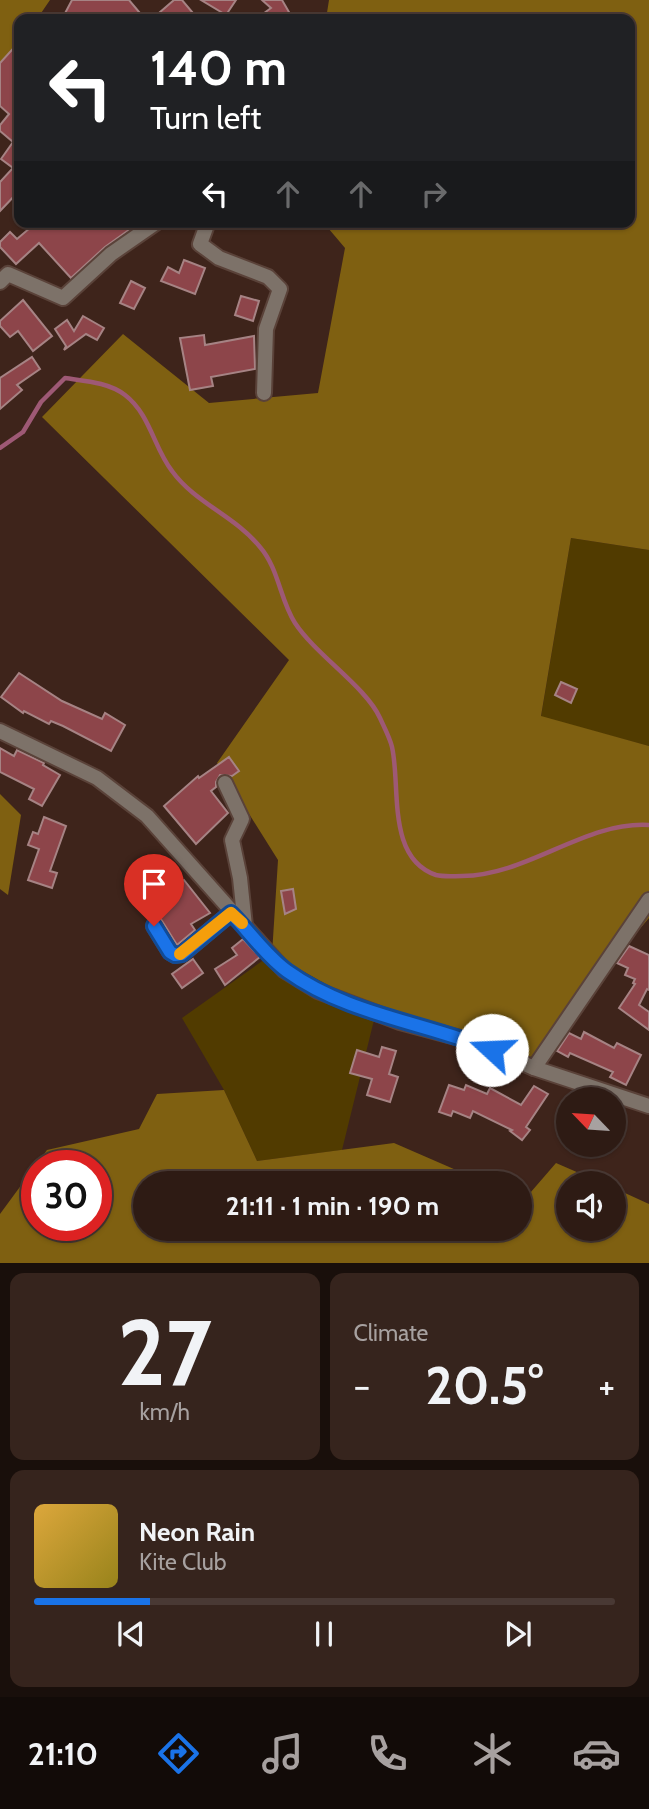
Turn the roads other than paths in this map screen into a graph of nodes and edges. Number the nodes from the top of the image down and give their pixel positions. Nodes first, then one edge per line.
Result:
1 (148, 228) edge
2 (206, 228) edge
3 (0, 282) edge
4 (264, 393) dead end
5 (0, 731) edge
6 (225, 783) dead end
7 (649, 900) edge
8 (231, 913) junction
9 (154, 926) dead end
10 (245, 926) junction
11 (534, 1068) junction
12 (649, 1106) edge

1 - 3 street
2 - 4 street
5 - 8 street
6 - 10 street
7 - 11 street
8 - 9 street
8 - 10 street
10 - 11 street
11 - 12 street

